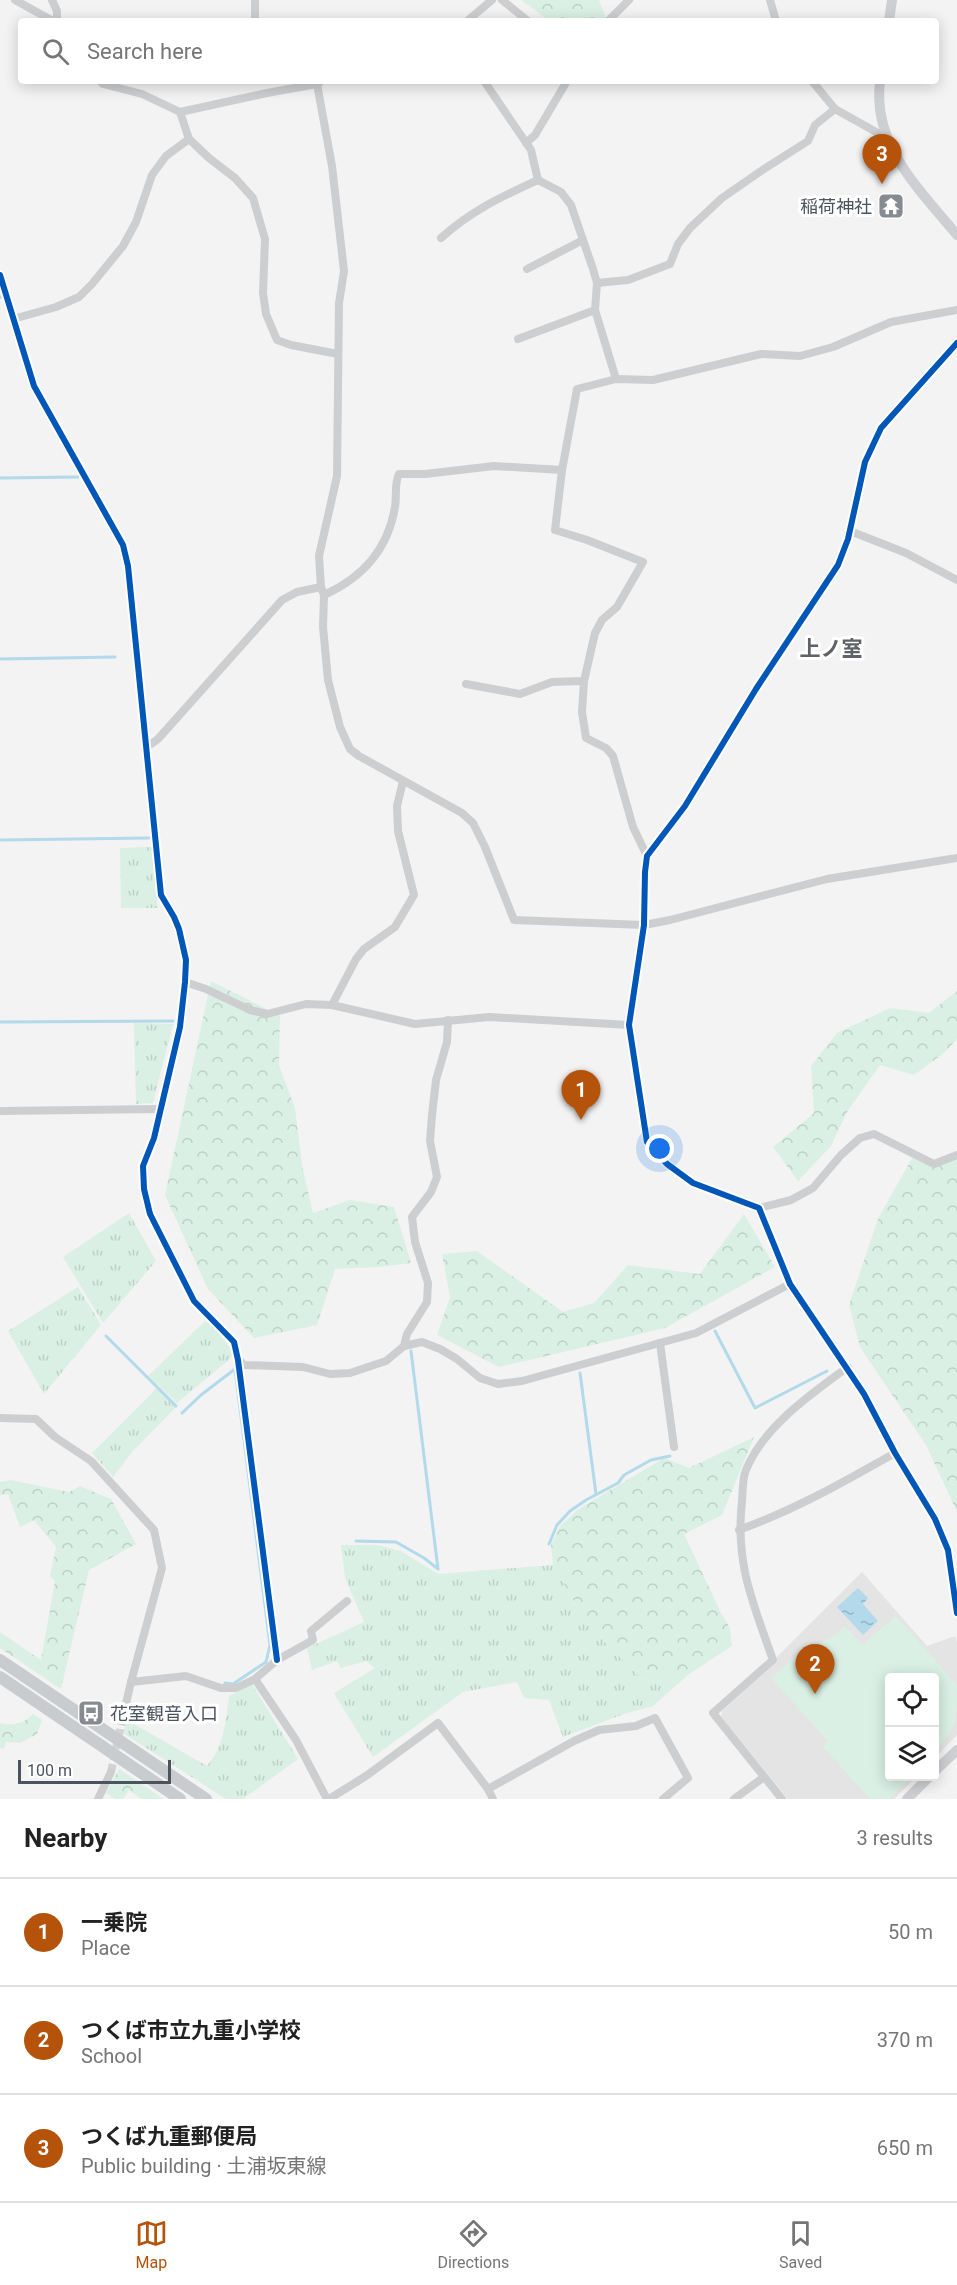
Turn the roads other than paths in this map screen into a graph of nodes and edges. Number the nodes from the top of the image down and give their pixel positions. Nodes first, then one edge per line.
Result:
1 (15, 0) edge
2 (52, 0) edge
3 (255, 0) edge
4 (492, 0) edge
5 (502, 0) edge
6 (629, 0) edge
7 (770, 0) edge
8 (892, 0) edge
9 (49, 18) edge
10 (56, 18) edge
11 (255, 18) edge
12 (471, 18) edge
13 (524, 18) edge
14 (611, 18) edge
15 (775, 18) edge
16 (889, 18) edge
17 (103, 84) edge
18 (314, 84) edge
19 (319, 84) edge
20 (486, 84) edge
21 (565, 84) edge
22 (814, 84) edge
23 (880, 84) edge
24 (835, 109) junction
25 (180, 112) junction
26 (885, 137) junction
27 (189, 139) junction
28 (526, 143) junction
29 (538, 180) junction
30 (957, 235) edge
31 (441, 238) dead end
32 (583, 240) junction
33 (527, 269) dead end
34 (0, 275) edge
35 (597, 283) junction
36 (595, 310) junction
37 (957, 310) edge
38 (13, 319) junction
39 (518, 339) dead end
40 (957, 343) edge
41 (338, 354) junction
42 (616, 379) junction
43 (562, 470) junction
44 (850, 531) junction
45 (957, 580) edge
46 (323, 591) junction
47 (584, 681) junction
48 (466, 684) dead end
49 (147, 747) junction
50 (403, 781) junction
51 (647, 856) junction
52 (957, 858) edge
53 (644, 925) junction
54 (185, 982) junction
55 (332, 1005) junction
56 (448, 1020) junction
57 (629, 1025) junction
58 (160, 1109) junction
59 (0, 1111) edge
60 (957, 1155) edge
61 (759, 1208) junction
62 (790, 1284) junction
63 (660, 1343) junction
64 (404, 1346) junction
65 (238, 1360) junction
66 (848, 1367) junction
67 (0, 1418) edge
68 (674, 1447) dead end
69 (895, 1453) junction
70 (739, 1530) junction
71 (347, 1601) dead end
72 (957, 1613) edge
73 (0, 1660) edge
74 (277, 1660) junction
75 (0, 1677) edge
76 (255, 1679) junction
77 (131, 1683) junction
78 (69, 1707) junction
79 (61, 1719) junction
80 (122, 1721) tunnel mouth
81 (957, 1750) edge
82 (939, 1767) edge
83 (111, 1772) tunnel mouth
84 (764, 1777) junction
85 (925, 1781) edge
86 (488, 1789) junction
87 (98, 1799) edge
88 (180, 1799) edge
89 (206, 1799) edge
90 (328, 1799) edge
91 (493, 1799) edge
92 (663, 1799) edge
93 (734, 1799) edge
94 (782, 1799) edge
95 (907, 1799) edge

1 - 9 street
2 - 10 street
3 - 11 street
4 - 12 street
5 - 13 street
6 - 14 street
7 - 15 street
8 - 16 main road
17 - 25 street
18 - 25 street
19 - 41 street
20 - 28 street
21 - 28 street
22 - 24 street
23 - 26 main road
24 - 26 street
24 - 35 street
25 - 27 street
26 - 30 main road
27 - 38 street
27 - 41 street
28 - 29 street
29 - 31 street
29 - 32 street
32 - 33 street
32 - 35 street
34 - 38 street
35 - 36 street
36 - 39 street
36 - 42 street
37 - 42 street
38 - 49 street
40 - 44 street
41 - 46 street
42 - 43 street
43 - 46 street
43 - 47 street
44 - 45 street
44 - 51 street
46 - 49 street
46 - 50 street
47 - 48 street
47 - 51 street
49 - 54 street
50 - 53 street
50 - 55 street
51 - 53 street
52 - 53 street
53 - 57 street
54 - 55 street
54 - 58 street
55 - 56 street
56 - 57 street
56 - 64 street
57 - 61 street
58 - 59 street
58 - 65 street
60 - 61 street
61 - 62 street
62 - 63 street
62 - 66 street
63 - 64 street
63 - 68 street
64 - 65 street
65 - 74 street
66 - 69 street
66 - 70 street
67 - 77 street
69 - 70 street
69 - 72 street
70 - 84 street
71 - 74 street
73 - 78 main road
74 - 76 street
75 - 79 main road
76 - 77 street
76 - 90 street
77 - 80 street
78 - 79 street
78 - 89 main road
79 - 88 main road
81 - 82 main road
83 - 87 street
84 - 93 street
84 - 94 street
85 - 95 main road
86 - 90 street
86 - 91 street
86 - 92 street

